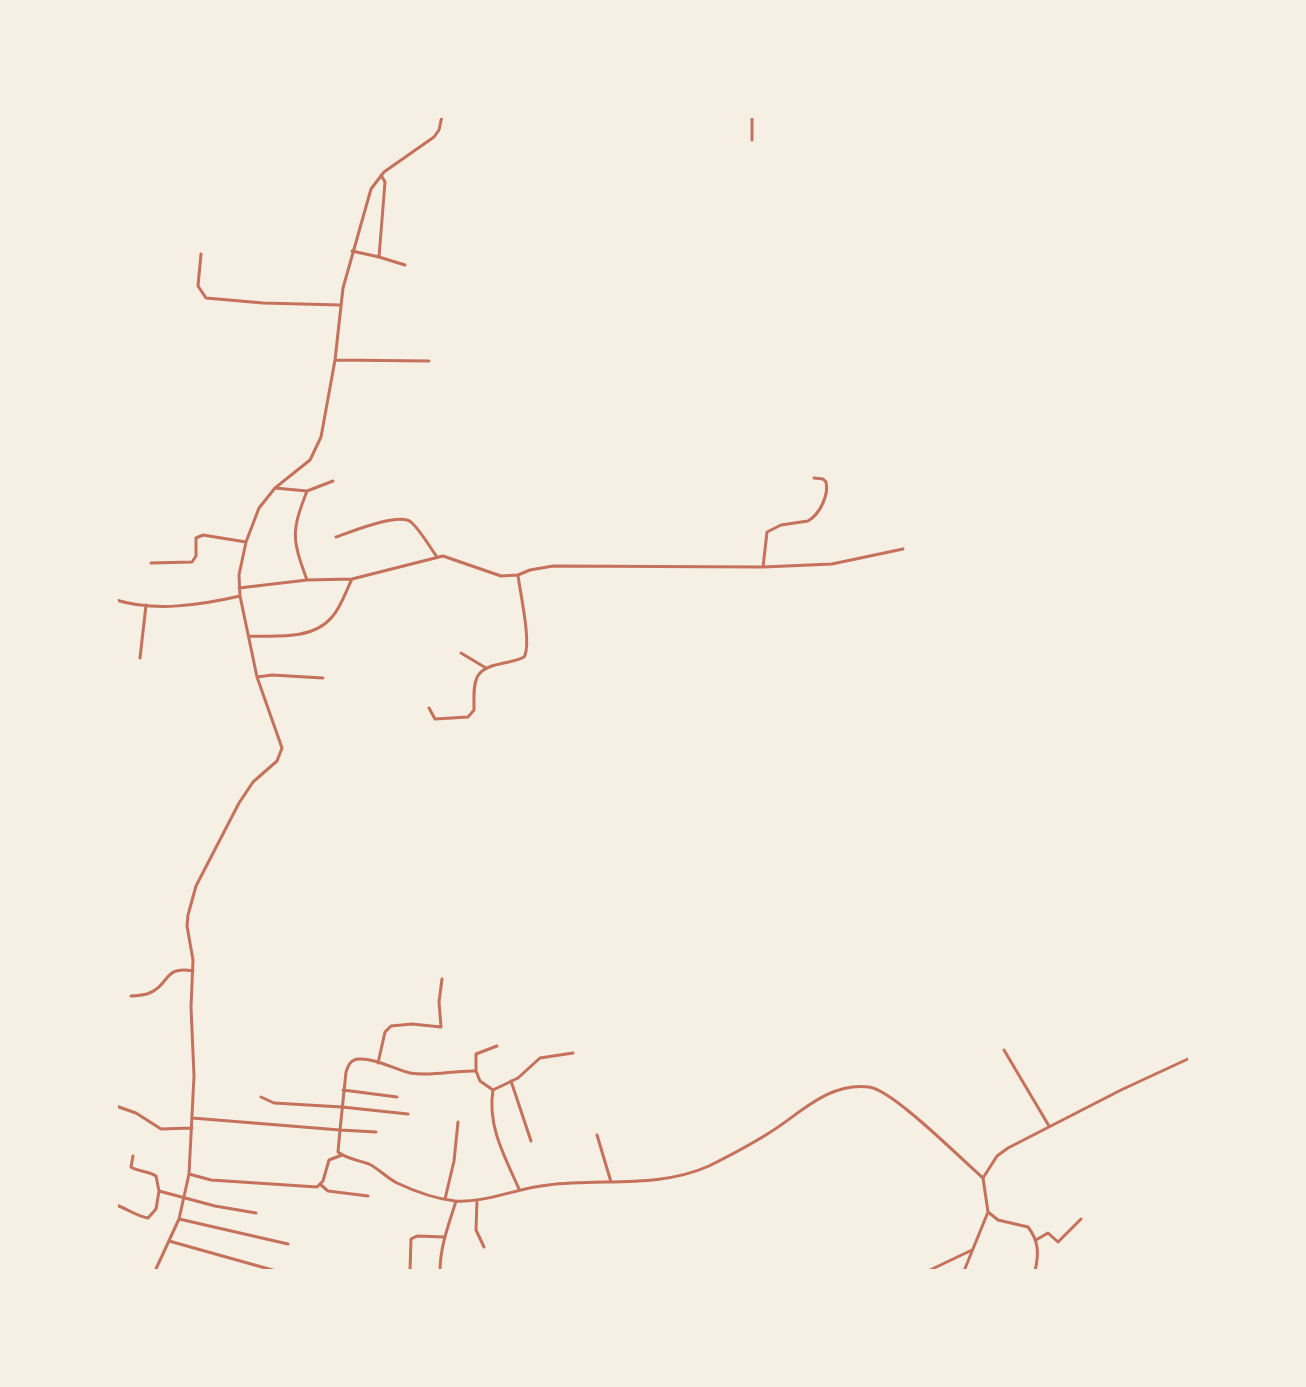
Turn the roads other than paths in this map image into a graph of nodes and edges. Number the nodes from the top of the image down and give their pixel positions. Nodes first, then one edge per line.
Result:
1 (442, 116) edge
2 (752, 116) edge
3 (752, 140) dead end
4 (381, 175) junction
5 (352, 251) junction
6 (201, 254) dead end
7 (379, 257) junction
8 (405, 266) dead end
9 (340, 305) junction
10 (335, 360) junction
11 (429, 361) dead end
12 (814, 478) dead end
13 (333, 481) dead end
14 (274, 488) junction
15 (307, 490) junction
16 (336, 536) dead end
17 (246, 542) junction
18 (903, 549) dead end
19 (436, 557) junction
20 (151, 563) dead end
21 (763, 567) junction
22 (518, 575) junction
23 (352, 579) junction
24 (306, 580) junction
25 (239, 588) junction
26 (240, 596) junction
27 (116, 600) edge
28 (146, 605) junction
29 (249, 636) junction
30 (461, 653) dead end
31 (140, 658) dead end
32 (486, 668) junction
33 (257, 677) junction
34 (323, 678) dead end
35 (429, 708) dead end
36 (193, 971) junction
37 (442, 979) dead end
38 (131, 996) dead end
39 (497, 1046) dead end
40 (1004, 1050) dead end
41 (573, 1053) dead end
42 (1190, 1058) edge
43 (378, 1064) junction
44 (476, 1071) junction
45 (511, 1081) junction
46 (343, 1090) junction
47 (493, 1090) junction
48 (261, 1097) dead end
49 (397, 1097) dead end
50 (116, 1106) edge
51 (342, 1106) junction
52 (408, 1114) dead end
53 (192, 1118) junction
54 (458, 1122) dead end
55 (1049, 1126) junction
56 (192, 1128) junction
57 (340, 1130) junction
58 (376, 1132) dead end
59 (597, 1135) dead end
60 (530, 1141) dead end
61 (342, 1155) junction
62 (133, 1156) dead end
63 (189, 1174) junction
64 (983, 1178) junction
65 (611, 1182) junction
66 (321, 1185) junction
67 (519, 1190) junction
68 (159, 1191) junction
69 (184, 1196) junction
70 (368, 1196) dead end
71 (445, 1199) junction
72 (477, 1200) junction
73 (456, 1201) junction
74 (116, 1205) edge
75 (988, 1212) junction
76 (256, 1213) dead end
77 (179, 1219) junction
78 (1081, 1219) dead end
79 (444, 1237) junction
80 (1036, 1240) junction
81 (168, 1241) junction
82 (288, 1244) dead end
83 (484, 1247) dead end
84 (972, 1250) junction
85 (154, 1271) edge
86 (276, 1271) edge
87 (410, 1271) edge
88 (440, 1271) edge
89 (928, 1271) edge
90 (964, 1271) edge
91 (1035, 1271) edge

1 - 4 street
2 - 3 street
4 - 5 street
4 - 7 street
5 - 7 street
5 - 9 street
6 - 9 street
7 - 8 street
9 - 10 street
10 - 11 street
10 - 14 street
12 - 21 street
13 - 15 street
14 - 15 street
14 - 17 street
15 - 24 street
16 - 19 street
17 - 20 street
17 - 25 street
18 - 21 street
19 - 22 street
19 - 23 street
21 - 22 street
22 - 32 street
23 - 24 street
23 - 29 street
24 - 25 street
25 - 26 street
26 - 28 street
26 - 29 street
27 - 28 street
28 - 31 street
29 - 33 street
30 - 32 street
32 - 35 street
33 - 34 street
33 - 36 street
36 - 38 street
36 - 53 street
37 - 43 street
39 - 44 street
40 - 55 street
41 - 45 street
42 - 55 street
43 - 44 street
43 - 46 street
44 - 47 street
45 - 47 street
45 - 60 street
46 - 49 street
46 - 51 street
47 - 67 street
48 - 51 street
50 - 56 street
51 - 52 street
51 - 57 street
53 - 56 street
53 - 57 street
54 - 71 street
55 - 64 street
56 - 63 street
57 - 58 street
57 - 61 street
59 - 65 street
61 - 66 street
61 - 71 street
62 - 68 street
63 - 66 street
63 - 69 street
64 - 65 street
64 - 75 street
65 - 67 street
66 - 70 street
67 - 72 street
68 - 69 street
68 - 74 street
69 - 76 street
69 - 77 street
71 - 73 street
72 - 73 street
72 - 83 street
73 - 79 street
75 - 80 street
75 - 84 street
77 - 81 street
77 - 82 street
78 - 80 street
79 - 87 street
79 - 88 street
80 - 91 street
81 - 85 street
81 - 86 street
84 - 89 street
84 - 90 street

